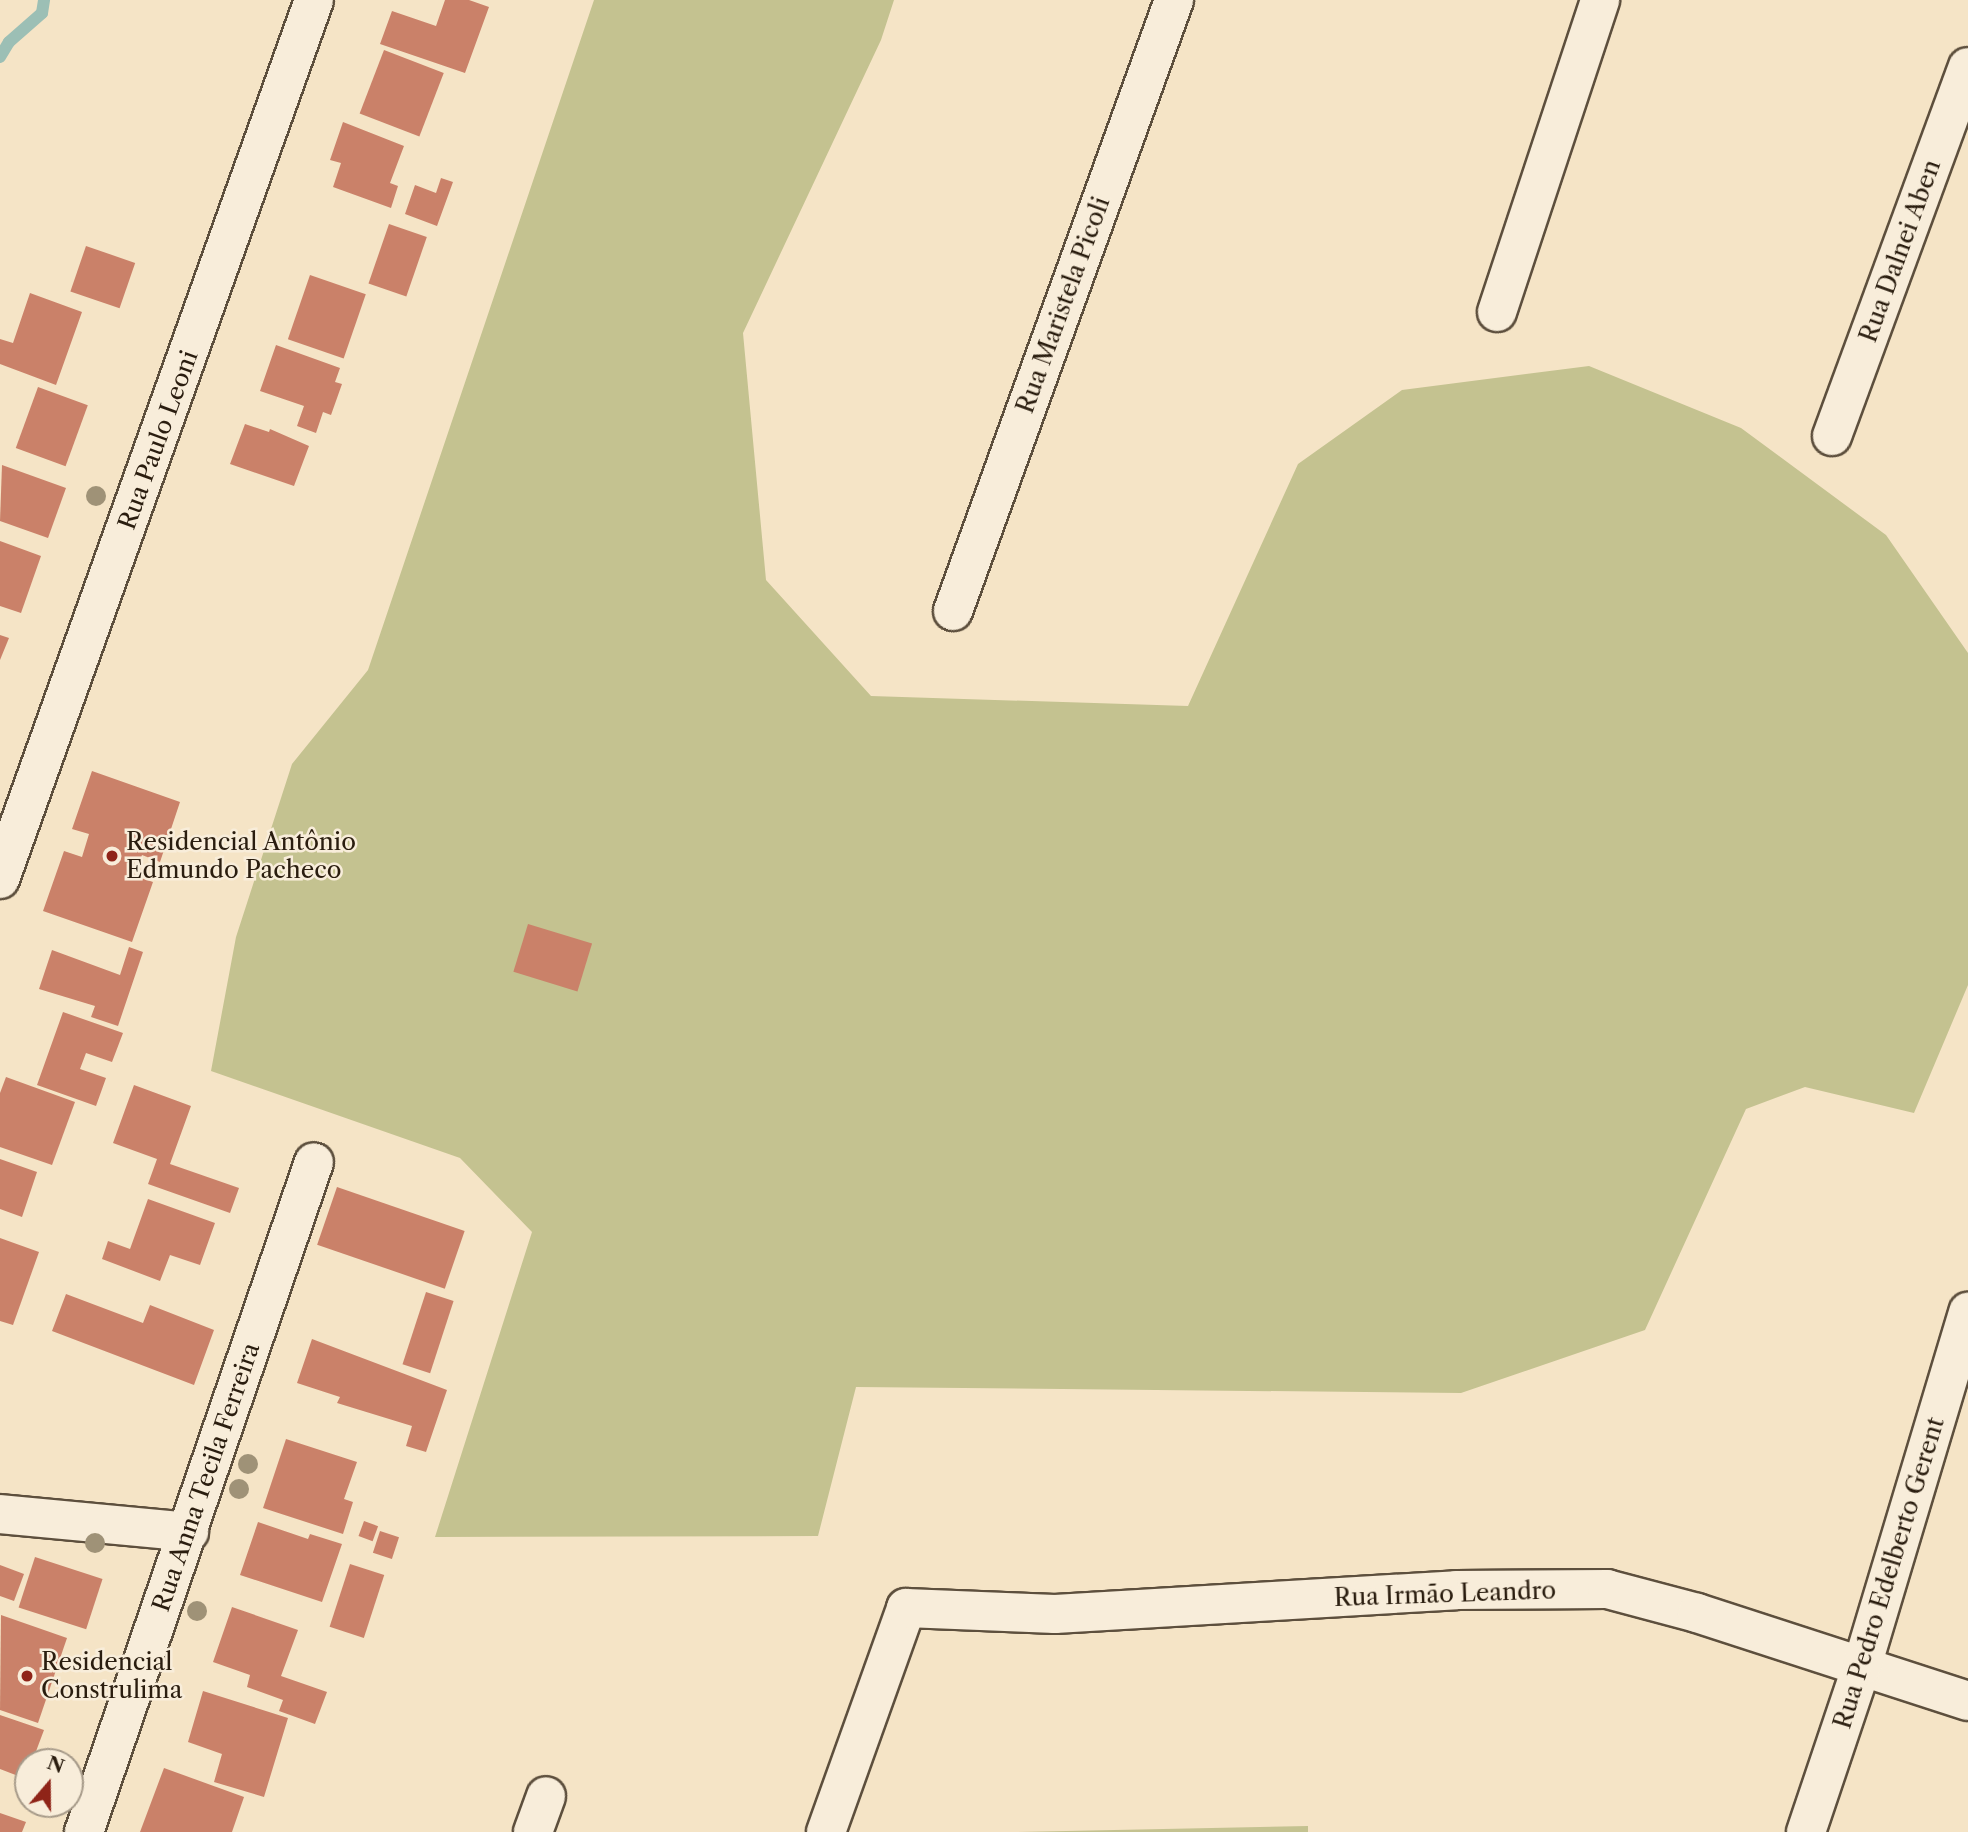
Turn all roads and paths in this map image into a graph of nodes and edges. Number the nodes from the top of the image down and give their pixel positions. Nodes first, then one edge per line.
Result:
1 (314, 0) edge
2 (1174, 0) edge
3 (1600, 0) edge
4 (1968, 66) edge
5 (1497, 312) dead end
6 (1832, 436) dead end
7 (953, 611) dead end
8 (0, 879) edge
9 (314, 1162) dead end
10 (1968, 1312) edge
11 (0, 1514) edge
12 (188, 1532) junction
13 (1862, 1666) junction
14 (1968, 1701) edge
15 (546, 1796) dead end
16 (84, 1832) edge
17 (533, 1832) edge
18 (826, 1832) edge
19 (1806, 1832) edge

1 - 8 street, Rua Paulo Leoni
2 - 7 street, Rua Maristela Picoli
3 - 5 street
4 - 6 street, Rua Dalnei Aben
9 - 12 street, Rua Anna Tecila Ferreira
10 - 13 street, Rua Pedro Edelberto Gerent
11 - 12 street
12 - 16 street, Rua Anna Tecila Ferreira
13 - 14 street, Rua Irmão Leandro
13 - 18 street, Rua Irmão Leandro
13 - 19 street, Rua Pedro Edelberto Gerent
15 - 17 street

